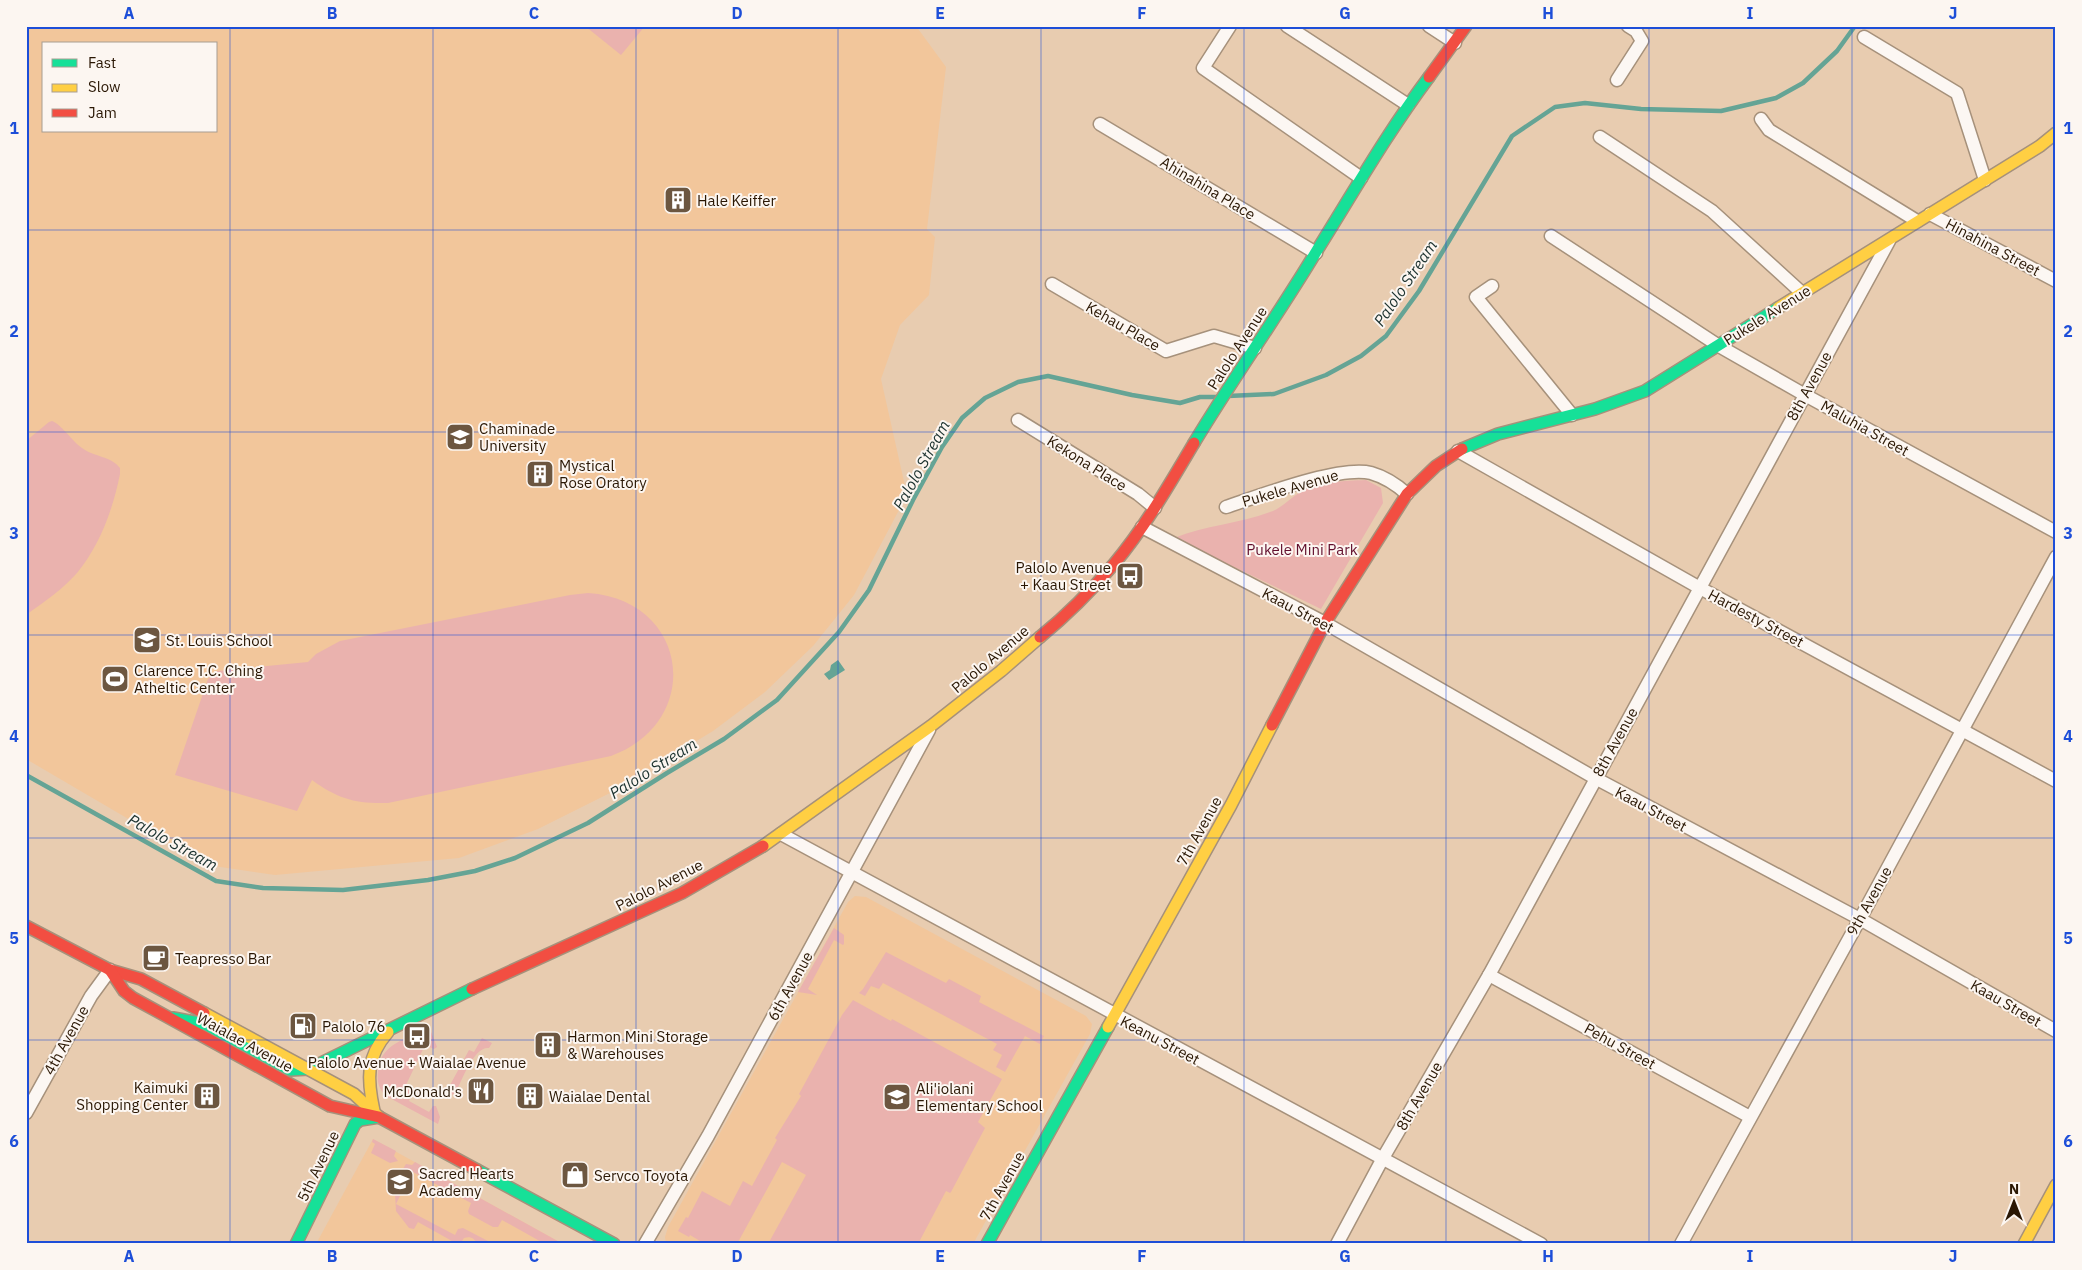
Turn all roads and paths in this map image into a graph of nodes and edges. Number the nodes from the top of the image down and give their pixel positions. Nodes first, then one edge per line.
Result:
1 (1230, 26) edge
2 (1287, 26) edge
3 (1429, 26) edge
4 (1466, 26) edge
5 (1628, 26) edge
6 (1864, 38) dead end
7 (1455, 43) junction
8 (1617, 80) dead end
9 (1408, 106) junction
10 (1761, 119) dead end
11 (1100, 124) dead end
12 (2056, 133) edge
13 (1600, 137) dead end
14 (1361, 178) junction
15 (1985, 180) junction
16 (1930, 214) junction
17 (1918, 221) junction
18 (1551, 236) dead end
19 (1890, 238) junction
20 (1316, 253) junction
21 (2056, 281) edge
22 (1052, 284) dead end
23 (1492, 286) dead end
24 (1802, 293) junction
25 (1720, 346) junction
26 (1255, 348) junction
27 (1804, 395) junction
28 (1572, 415) junction
29 (1018, 420) dead end
30 (1458, 451) junction
31 (1407, 494) junction
32 (1226, 507) dead end
33 (1155, 508) junction
34 (1142, 527) junction
35 (2056, 532) edge
36 (2056, 557) edge
37 (1700, 588) junction
38 (1325, 623) junction
39 (931, 726) junction
40 (1962, 730) junction
41 (1595, 778) junction
42 (2056, 781) edge
43 (781, 834) junction
44 (852, 872) junction
45 (1860, 919) junction
46 (26, 926) edge
47 (110, 970) junction
48 (1489, 975) junction
49 (1113, 1015) junction
50 (166, 1016) junction
51 (396, 1025) junction
52 (2056, 1031) edge
53 (309, 1068) junction
54 (26, 1113) edge
55 (377, 1114) junction
56 (1750, 1117) junction
57 (1383, 1158) junction
58 (2056, 1185) edge
59 (296, 1244) edge
60 (614, 1244) edge
61 (645, 1244) edge
62 (988, 1244) edge
63 (1337, 1244) edge
64 (1541, 1244) edge
65 (1681, 1244) edge
66 (2024, 1244) edge

1 - 14 street
2 - 9 street
3 - 7 street
4 - 7 street, Palolo Avenue
5 - 8 street
6 - 15 street
7 - 9 street, Palolo Avenue
9 - 14 street, Palolo Avenue
10 - 17 street
11 - 20 street, Ahinahina Place
12 - 15 street, Pukele Avenue
13 - 24 street
14 - 20 street, Palolo Avenue
15 - 16 street, Pukele Avenue
16 - 17 street, Pukele Avenue
16 - 21 street, Hinahina Street
17 - 19 street, Pukele Avenue
18 - 25 street, Maluhia Street
19 - 24 street, Pukele Avenue
19 - 27 street, 8th Avenue
20 - 26 street, Palolo Avenue
22 - 26 street, Kehau Place
23 - 28 street
24 - 25 street, Pukele Avenue
25 - 27 street, Maluhia Street
25 - 28 street, Pukele Avenue
26 - 33 street, Palolo Avenue
27 - 35 street, Maluhia Street
27 - 37 street, 8th Avenue
28 - 30 street, Pukele Avenue
29 - 33 street, Kekona Place
30 - 31 street, 7th Avenue
30 - 37 street, Hardesty Street
31 - 32 street, Pukele Avenue
31 - 38 street, 7th Avenue
33 - 34 street, Palolo Avenue
34 - 38 street, Kaau Street
34 - 39 street, Palolo Avenue
36 - 40 street, 9th Avenue
37 - 40 street, Hardesty Street
37 - 41 street, 8th Avenue
38 - 41 street, Kaau Street
38 - 49 street, 7th Avenue
39 - 43 street, Palolo Avenue
39 - 44 street, 6th Avenue
40 - 42 street, Hardesty Street
40 - 45 street, 9th Avenue
41 - 45 street, Kaau Street
41 - 48 street, 8th Avenue
43 - 44 street, Keanu Street
43 - 51 street, Palolo Avenue
44 - 49 street, Keanu Street
44 - 61 street, 6th Avenue
45 - 52 street, Kaau Street
45 - 56 street, 9th Avenue
46 - 47 street, Waialae Avenue
47 - 50 street, Waialae Avenue
47 - 53 street, Waialae Avenue
47 - 54 street, 4th Avenue
48 - 56 street, Pehu Street
48 - 57 street, 8th Avenue
49 - 57 street, Keanu Street
49 - 62 street, 7th Avenue
50 - 53 street
50 - 55 street, Waialae Avenue
51 - 53 street, Palolo Avenue
51 - 55 street
53 - 55 street, Waialae Avenue
55 - 59 street, 5th Avenue
55 - 60 street, Waialae Avenue
56 - 65 street, 9th Avenue
57 - 63 street, 8th Avenue
57 - 64 street, Keanu Street
58 - 66 street

